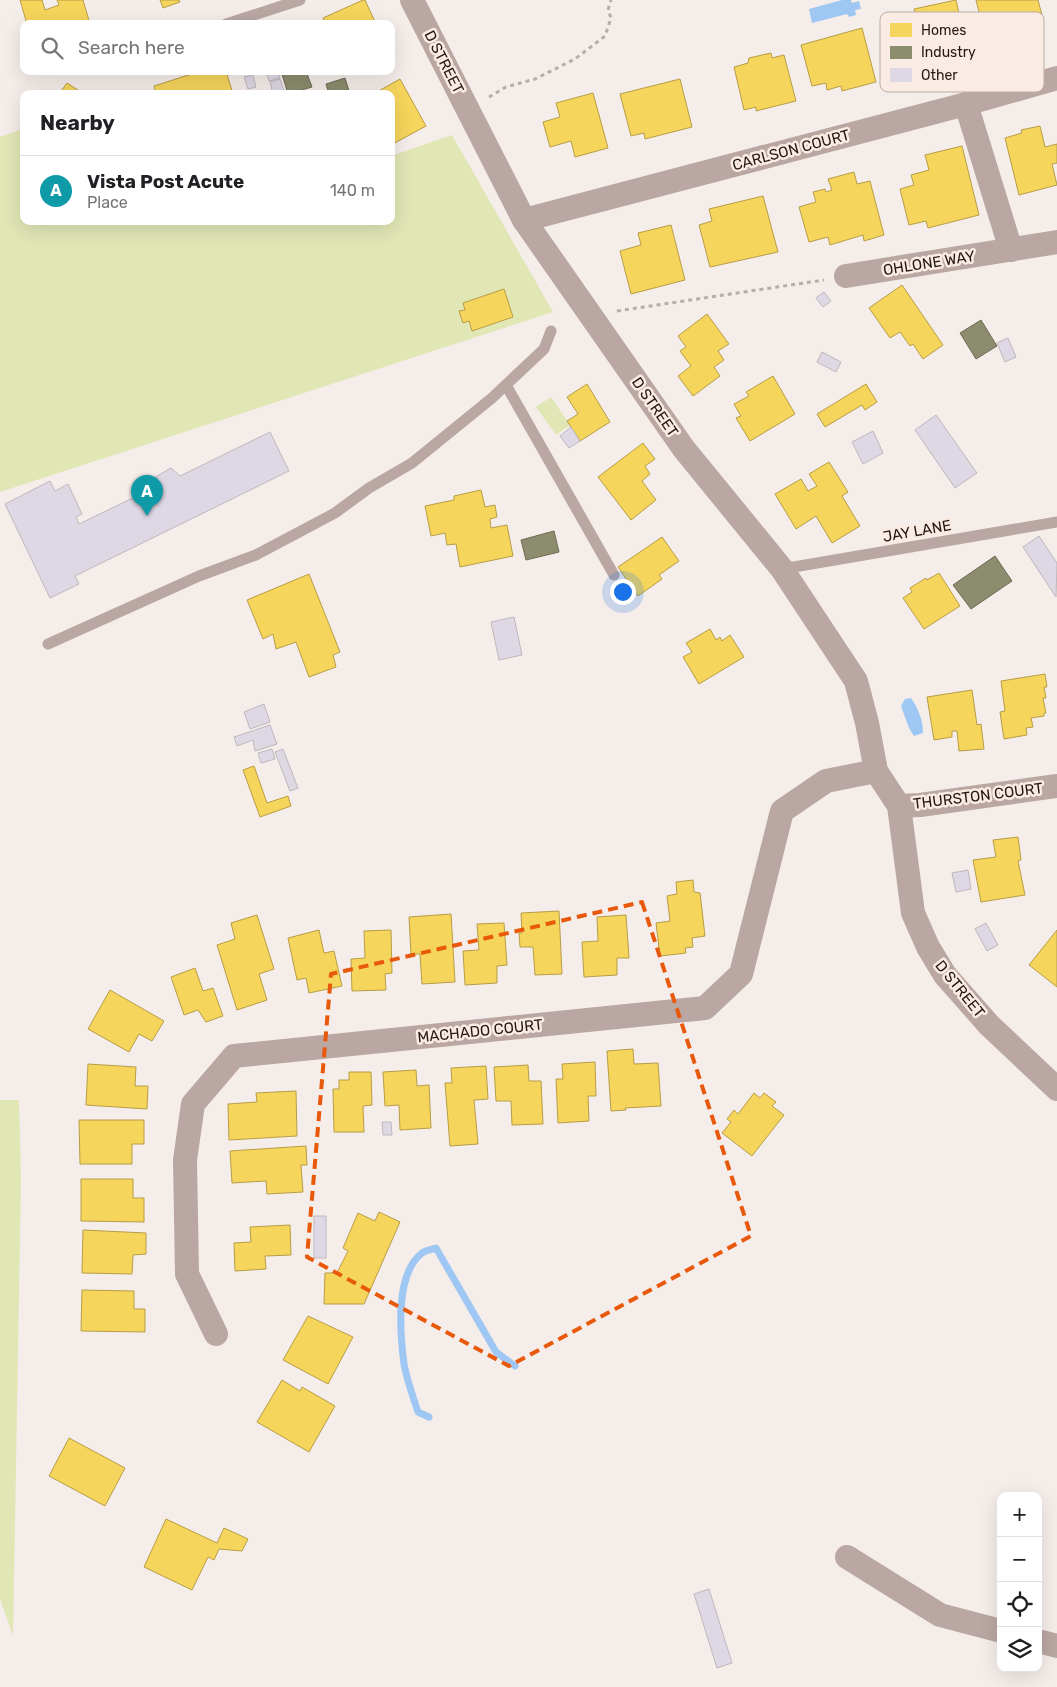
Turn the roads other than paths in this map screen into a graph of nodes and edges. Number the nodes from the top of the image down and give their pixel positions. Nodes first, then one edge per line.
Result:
1 (300, 0) edge
2 (412, 0) edge
3 (238, 20) edge
4 (1057, 78) edge
5 (1044, 82) edge
6 (1008, 92) edge
7 (966, 104) junction
8 (524, 220) junction
9 (1057, 242) edge
10 (1011, 250) junction
11 (846, 276) road end
12 (551, 331) dead end
13 (506, 385) junction
14 (1057, 522) edge
15 (782, 569) junction
16 (614, 575) dead end
17 (48, 644) dead end
18 (876, 771) junction
19 (1057, 786) edge
20 (899, 806) junction
21 (1057, 1089) edge
22 (216, 1334) dead end
23 (847, 1557) dead end
24 (997, 1630) edge
25 (1042, 1642) edge
26 (1057, 1646) edge

1 - 3 lane
2 - 8 street, D STREET
4 - 5 street, CARLSON COURT
6 - 7 street, CARLSON COURT
7 - 8 street, CARLSON COURT
7 - 10 street
8 - 15 street, D STREET
9 - 10 street, OHLONE WAY
10 - 11 street, OHLONE WAY
12 - 13 lane
13 - 16 lane
13 - 17 lane
14 - 15 lane, JAY LANE
15 - 18 street, D STREET
18 - 20 street, D STREET
18 - 22 street, MACHADO COURT
19 - 20 street, THURSTON COURT
20 - 21 street, D STREET
23 - 24 street
25 - 26 street

